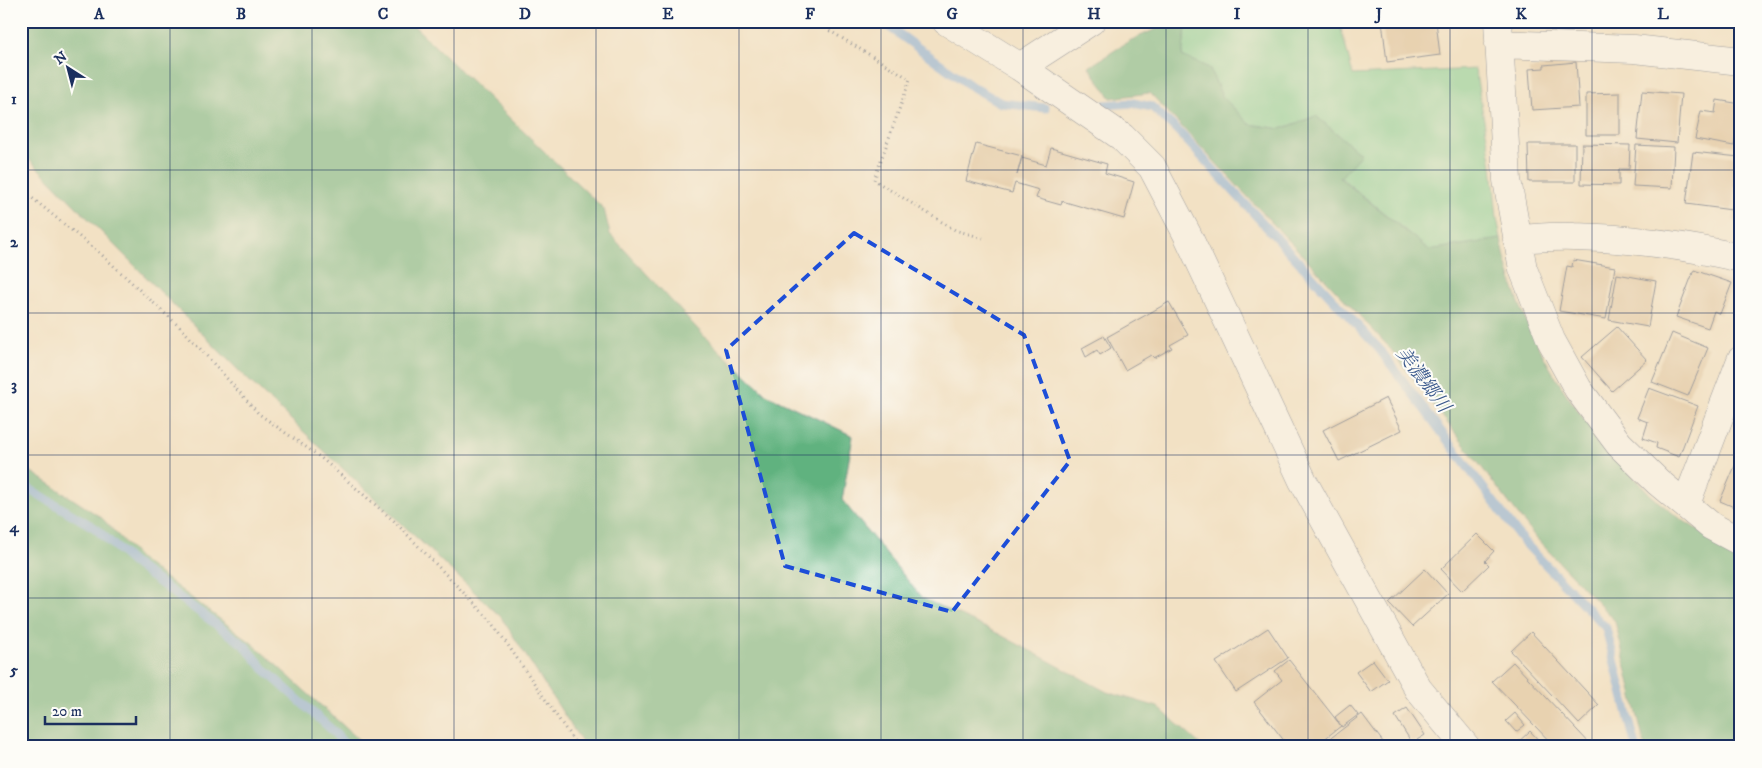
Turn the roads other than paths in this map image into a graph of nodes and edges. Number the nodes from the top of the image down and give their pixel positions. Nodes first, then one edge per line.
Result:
1 (946, 21) edge
2 (1090, 21) edge
3 (1498, 33) edge
4 (1741, 61) edge
5 (1020, 67) junction
6 (1517, 239) junction
7 (1741, 258) edge
8 (1741, 360) edge
9 (1686, 504) junction
10 (1741, 542) edge
11 (1466, 747) edge

1 - 5 street
2 - 5 street
3 - 4 street
3 - 6 street
5 - 11 street
6 - 7 street
6 - 9 street
8 - 9 street
9 - 10 street

